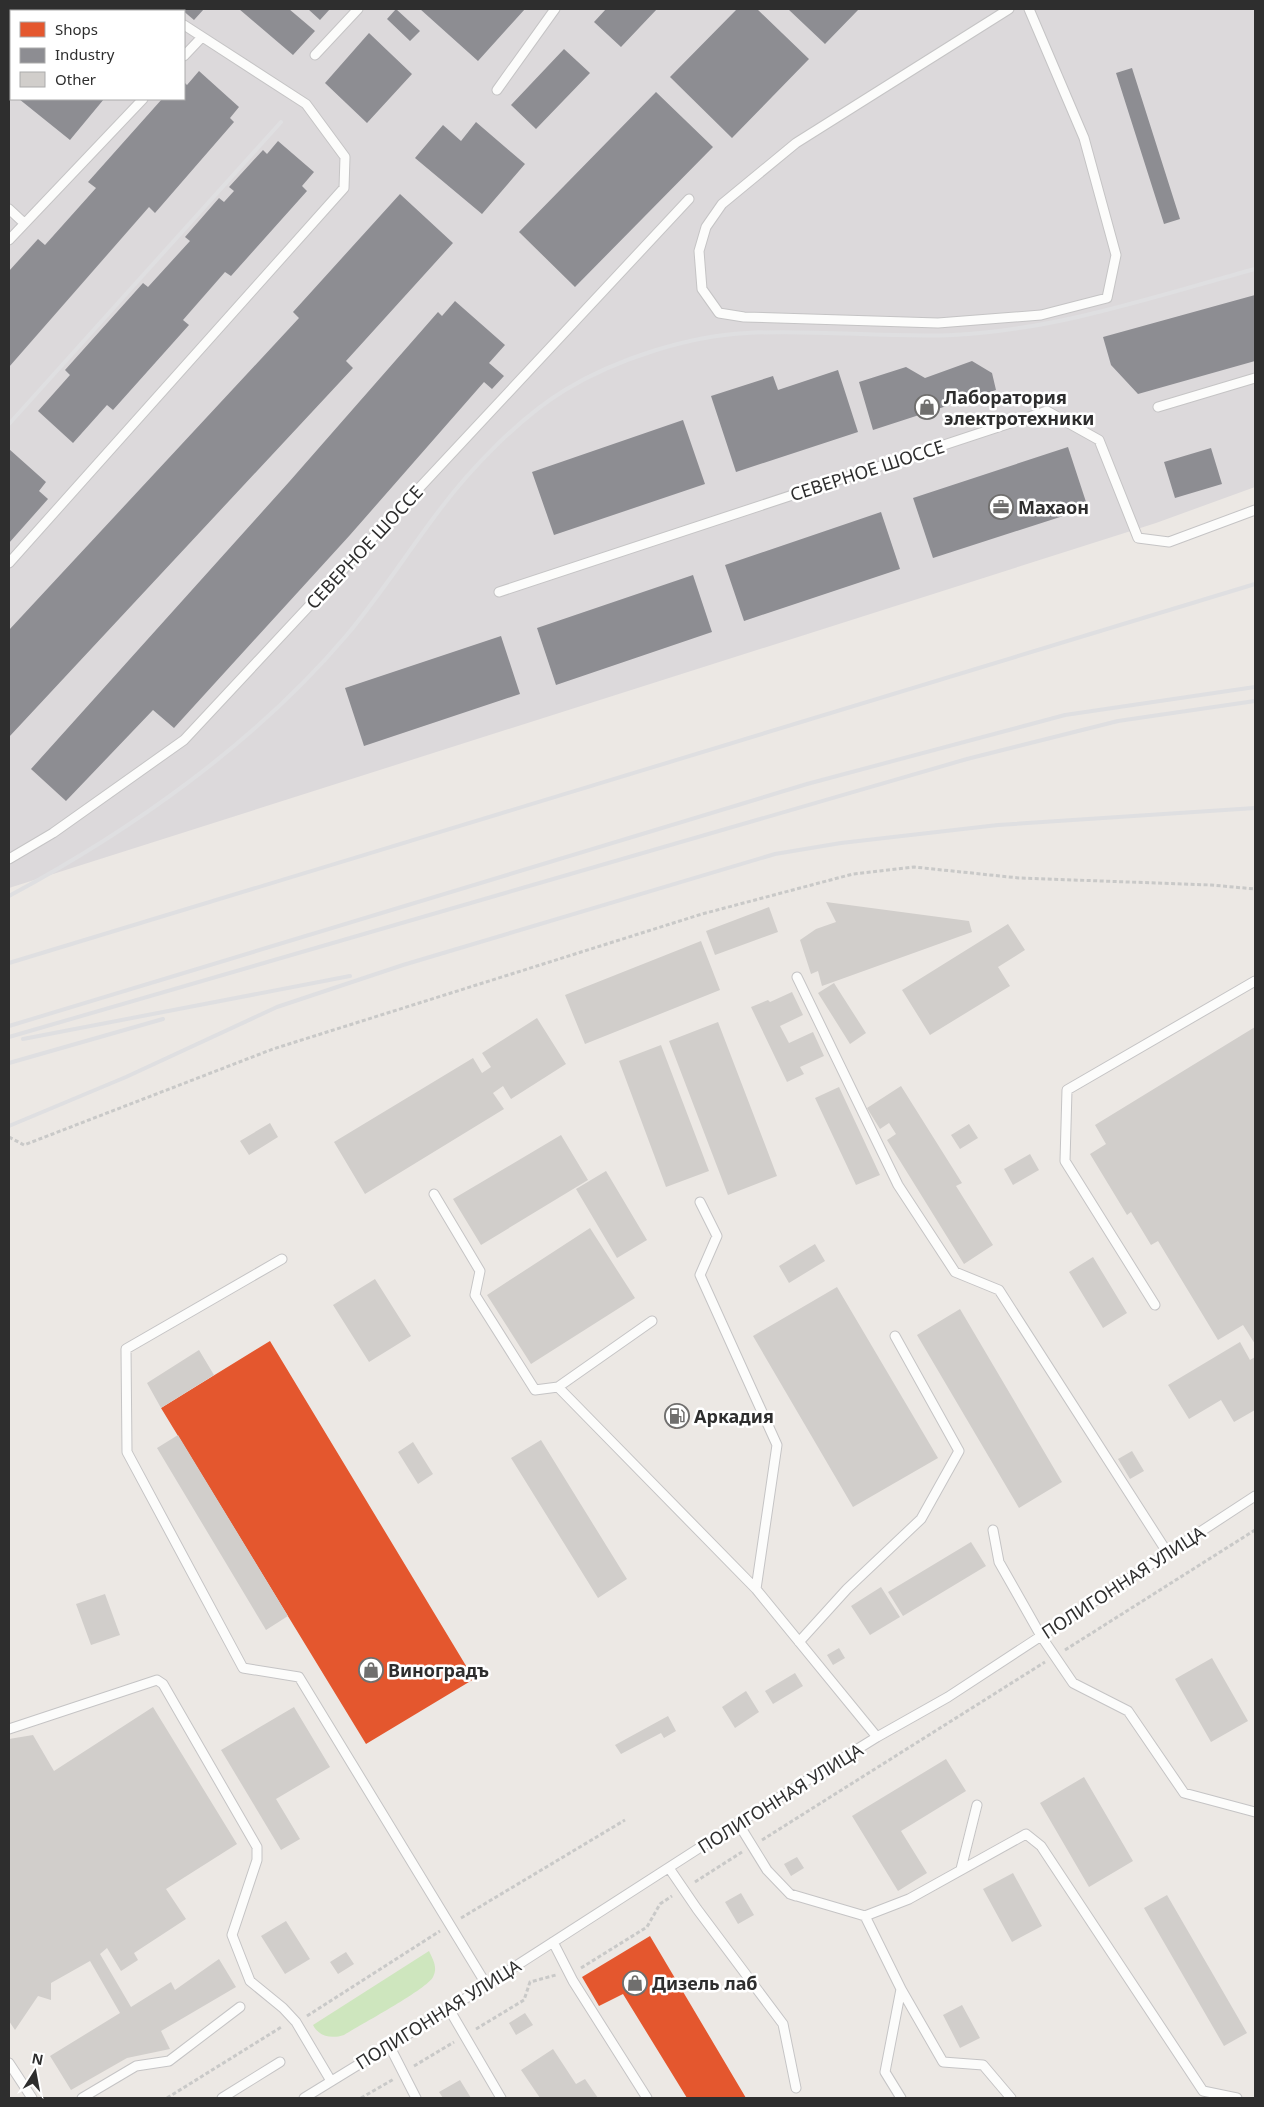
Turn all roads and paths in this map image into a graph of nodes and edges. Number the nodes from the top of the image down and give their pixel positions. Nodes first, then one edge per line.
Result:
1 (358, 9) edge
2 (555, 9) edge
3 (1008, 9) edge
4 (1029, 9) edge
5 (185, 26) edge
6 (202, 38) junction
7 (185, 55) edge
8 (315, 55) dead end
9 (497, 90) dead end
10 (142, 100) edge
11 (689, 199) dead end
12 (9, 209) edge
13 (24, 223) junction
14 (9, 240) edge
15 (1255, 378) edge
16 (1158, 407) dead end
17 (1255, 510) edge
18 (9, 563) edge
19 (499, 592) dead end
20 (9, 859) edge
21 (1255, 889) edge
22 (797, 977) dead end
23 (1255, 981) edge
24 (9, 1137) edge
25 (434, 1194) dead end
26 (700, 1202) dead end
27 (282, 1260) dead end
28 (1155, 1305) dead end
29 (652, 1322) dead end
30 (895, 1336) dead end
31 (558, 1387) junction
32 (1255, 1496) edge
33 (993, 1530) dead end
34 (1255, 1530) edge
35 (1167, 1552) junction
36 (756, 1589) junction
37 (1041, 1636) junction
38 (799, 1642) junction
39 (1055, 1656) junction
40 (9, 1729) edge
41 (877, 1737) junction
42 (977, 1805) dead end
43 (1255, 1812) edge
44 (625, 1820) dead end
45 (738, 1823) junction
46 (752, 1846) junction
47 (669, 1868) junction
48 (961, 1869) junction
49 (684, 1889) junction
50 (864, 1916) junction
51 (449, 1925) junction
52 (552, 1942) junction
53 (568, 1972) junction
54 (486, 1984) junction
55 (902, 1989) junction
56 (240, 2007) dead end
57 (448, 2009) junction
58 (296, 2022) junction
59 (464, 2036) junction
60 (389, 2045) junction
61 (280, 2062) dead end
62 (9, 2063) edge
63 (403, 2073) junction
64 (331, 2081) junction
65 (796, 2088) dead end
66 (32, 2098) edge
67 (82, 2098) edge
68 (167, 2098) edge
69 (222, 2098) edge
70 (304, 2098) edge
71 (361, 2098) edge
72 (416, 2098) edge
73 (501, 2098) edge
74 (647, 2098) edge
75 (901, 2098) edge
76 (1011, 2098) edge
77 (1237, 2098) edge

1 - 8 lane
2 - 9 lane
3 - 4 lane
5 - 6 lane
6 - 7 lane
6 - 18 lane
10 - 13 lane
11 - 20 lane, СЕВЕРНОЕ ШОССЕ
12 - 13 lane
13 - 14 lane
15 - 16 lane
17 - 19 lane, СЕВЕРНОЕ ШОССЕ
21 - 24 path
22 - 35 lane
23 - 28 lane
25 - 31 lane
26 - 36 lane
27 - 51 lane
29 - 31 lane
30 - 38 lane
31 - 36 lane
32 - 35 lane, ПОЛИГОННАЯ УЛИЦА
33 - 37 lane
34 - 39 path
35 - 37 lane, ПОЛИГОННАЯ УЛИЦА
36 - 38 lane
37 - 39 lane
37 - 41 lane, ПОЛИГОННАЯ УЛИЦА
38 - 41 lane
39 - 43 lane
39 - 46 path
40 - 58 lane
41 - 45 lane, ПОЛИГОННАЯ УЛИЦА
42 - 48 lane
44 - 51 path
45 - 46 lane
45 - 47 lane, ПОЛИГОННАЯ УЛИЦА
46 - 49 path
46 - 50 lane
47 - 49 lane
47 - 52 lane, ПОЛИГОННАЯ УЛИЦА
48 - 50 lane
48 - 77 lane
49 - 53 path
49 - 65 lane
50 - 55 lane
51 - 54 lane
51 - 58 path
52 - 53 lane
52 - 54 lane, ПОЛИГОННАЯ УЛИЦА
53 - 59 path
53 - 74 lane
54 - 57 lane, ПОЛИГОННАЯ УЛИЦА
55 - 75 lane
55 - 76 lane
56 - 67 lane
57 - 59 lane
57 - 60 lane, ПОЛИГОННАЯ УЛИЦА
58 - 64 lane
58 - 68 path
59 - 63 path
59 - 73 lane
60 - 63 lane
60 - 64 lane, ПОЛИГОННАЯ УЛИЦА
61 - 69 lane
62 - 66 lane
63 - 71 path
63 - 72 lane
64 - 70 lane, ПОЛИГОННАЯ УЛИЦА

